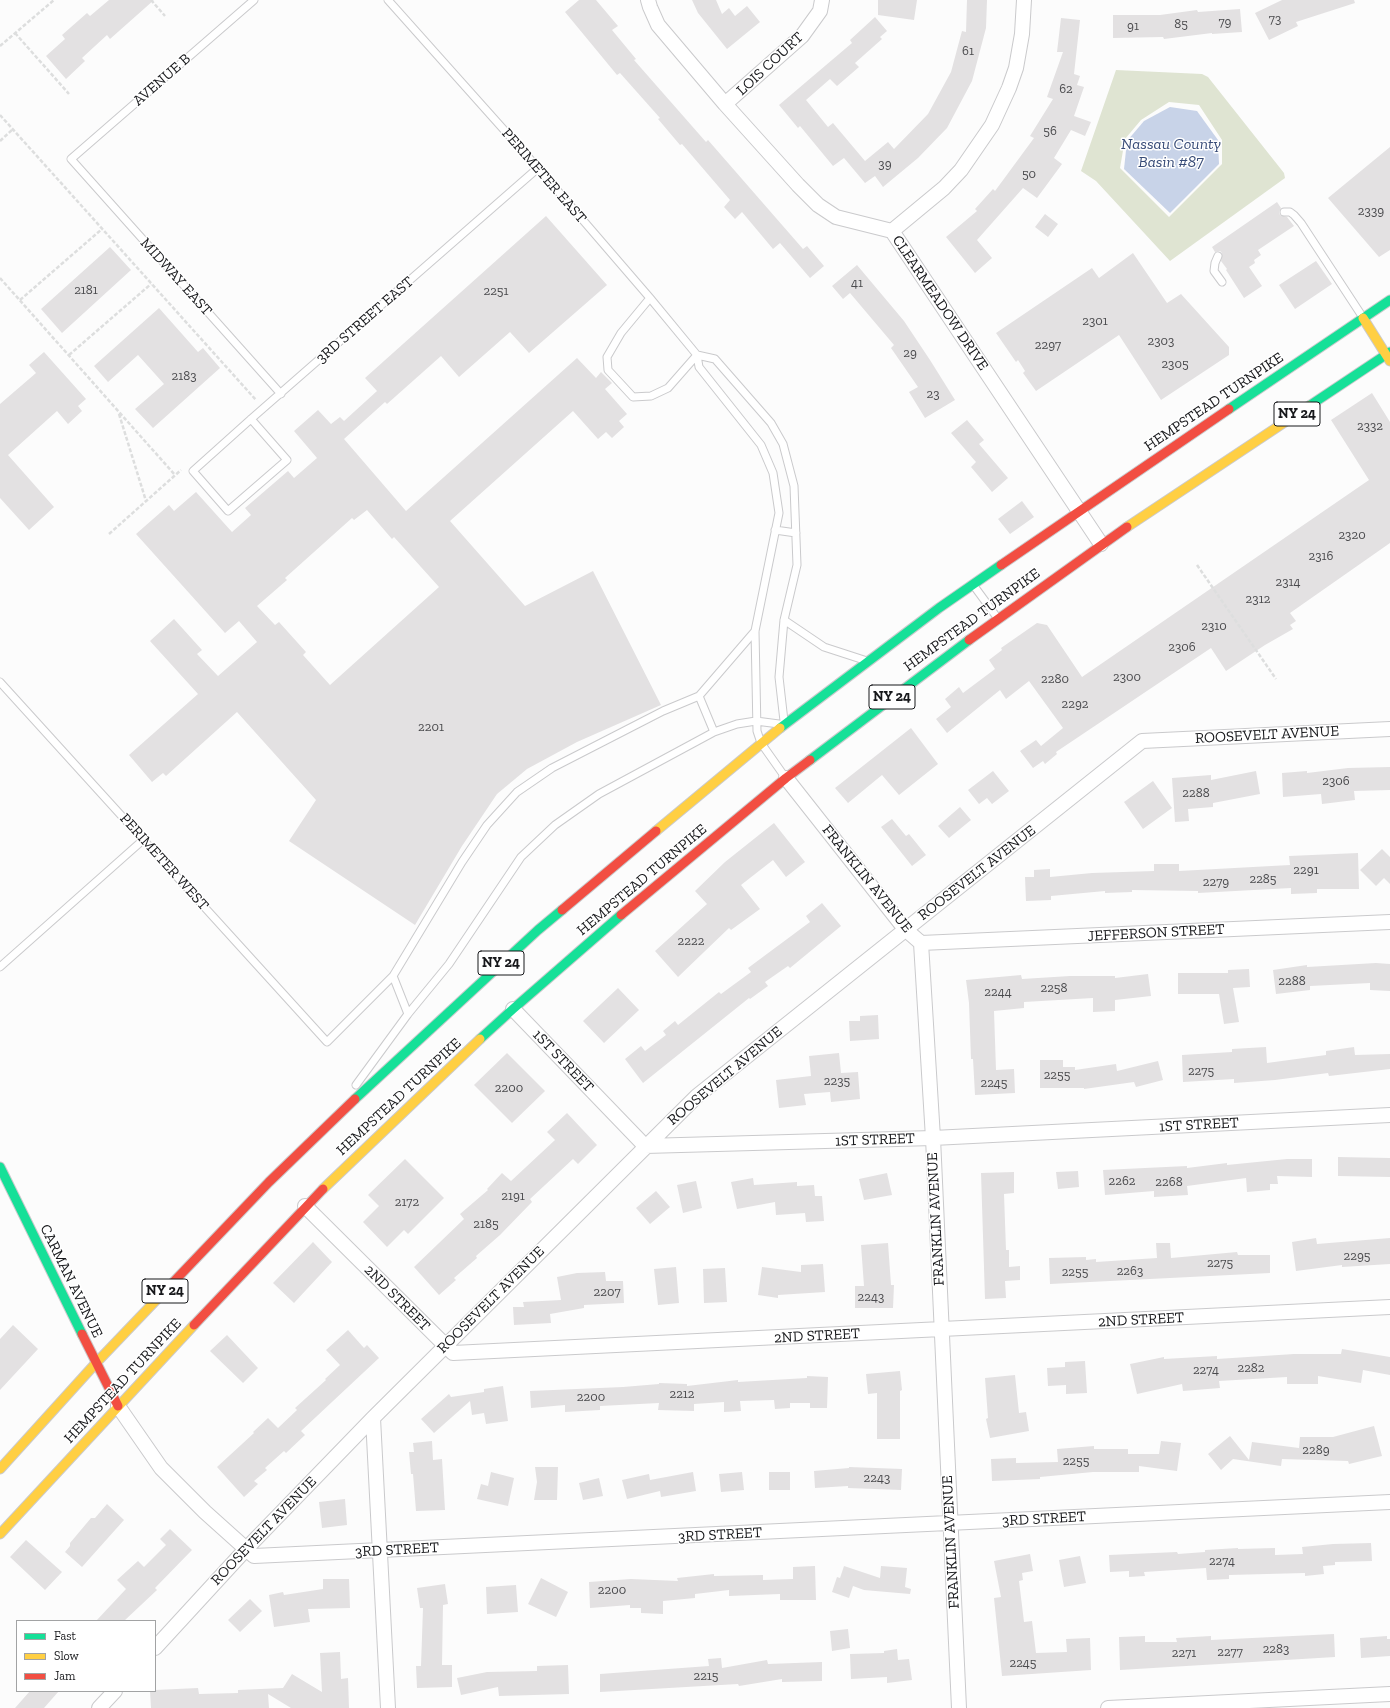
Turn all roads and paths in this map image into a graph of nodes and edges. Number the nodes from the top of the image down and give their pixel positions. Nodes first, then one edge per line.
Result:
1 (54, 0) edge
2 (151, 0) edge
3 (254, 0) edge
4 (388, 0) edge
5 (648, 0) edge
6 (822, 0) edge
7 (1024, 0) edge
8 (165, 16) dead end
9 (15, 33) junction
10 (0, 46) edge
11 (69, 94) dead end
12 (725, 104) junction
13 (0, 115) edge
14 (13, 129) junction
15 (0, 141) edge
16 (71, 159) joint
17 (538, 168) junction
18 (1284, 212) dead end
19 (102, 229) junction
20 (892, 231) junction
21 (1218, 256) dead end
22 (0, 278) edge
23 (1222, 282) dead end
24 (151, 284) junction
25 (650, 298) junction
26 (20, 300) junction
27 (1390, 300) edge
28 (1363, 318) junction
29 (69, 355) junction
30 (697, 355) junction
31 (1389, 356) edge
32 (281, 394) junction
33 (257, 402) dead end
34 (119, 411) junction
35 (251, 420) junction
36 (175, 475) dead end
37 (146, 501) dead end
38 (1078, 511) junction
39 (776, 530) junction
40 (796, 533) junction
41 (1101, 544) junction
42 (1196, 565) dead end
43 (973, 584) junction
44 (998, 618) junction
45 (784, 620) junction
46 (755, 631) junction
47 (868, 661) junction
48 (1276, 679) dead end
49 (0, 682) edge
50 (699, 696) junction
51 (756, 721) junction
52 (785, 725) junction
53 (1390, 729) edge
54 (714, 732) junction
55 (761, 743) junction
56 (786, 778) junction
57 (143, 840) junction
58 (1390, 922) edge
59 (905, 929) junction
60 (921, 943) junction
61 (0, 967) edge
62 (393, 976) junction
63 (513, 1009) junction
64 (408, 1014) junction
65 (1390, 1116) edge
66 (329, 1123) junction
67 (932, 1138) junction
68 (645, 1146) junction
69 (0, 1167) edge
70 (305, 1206) junction
71 (1390, 1307) edge
72 (941, 1330) junction
73 (445, 1345) junction
74 (96, 1363) junction
75 (118, 1406) junction
76 (373, 1418) junction
77 (0, 1469) edge
78 (1390, 1502) edge
79 (950, 1524) junction
80 (0, 1534) edge
81 (246, 1549) junction
82 (380, 1551) junction
83 (156, 1647) edge
84 (114, 1692) edge
85 (1390, 1694) edge
86 (99, 1708) edge
87 (388, 1708) edge
88 (959, 1708) edge
89 (1108, 1708) edge

1 - 9 path
2 - 8 path
3 - 16 lane, AVENUE B
4 - 17 lane, PERIMETER EAST
5 - 12 street, CLEARMEADOW DRIVE
6 - 12 street, LOIS COURT
7 - 20 street
9 - 10 path
9 - 11 path
12 - 20 street, CLEARMEADOW DRIVE
13 - 14 path
14 - 15 path
14 - 19 path
16 - 32 lane, MIDWAY EAST
17 - 25 lane, PERIMETER EAST
17 - 32 lane, 3RD STREET EAST
18 - 28 lane
19 - 24 path
19 - 26 path
20 - 38 street, CLEARMEADOW DRIVE
21 - 23 lane
22 - 26 path
24 - 29 path
24 - 33 path
25 - 30 lane, PERIMETER EAST
25 - 30 lane
26 - 29 path
27 - 28 main road, HEMPSTEAD TURNPIKE / NY 24
28 - 31 main road
28 - 38 main road, HEMPSTEAD TURNPIKE / NY 24
29 - 34 path
30 - 39 lane, PERIMETER EAST
30 - 40 lane
31 - 41 main road, HEMPSTEAD TURNPIKE / NY 24
32 - 35 lane, 3RD STREET EAST
34 - 36 path
34 - 37 path
35 - 35 lane, 3RD STREET EAST
38 - 41 street, CLEARMEADOW DRIVE
38 - 43 main road, HEMPSTEAD TURNPIKE / NY 24
39 - 40 lane
39 - 46 lane, PERIMETER EAST
40 - 45 lane
41 - 44 main road, HEMPSTEAD TURNPIKE / NY 24
42 - 48 path
43 - 44 lane
43 - 47 main road, HEMPSTEAD TURNPIKE / NY 24
44 - 56 main road, HEMPSTEAD TURNPIKE / NY 24
45 - 47 lane
45 - 52 lane
46 - 50 lane
46 - 51 lane, PERIMETER EAST
47 - 52 main road, HEMPSTEAD TURNPIKE / NY 24
49 - 57 lane, PERIMETER WEST
50 - 54 lane
50 - 62 lane
51 - 52 lane
51 - 54 lane
51 - 55 lane, PERIMETER EAST
52 - 55 main road, HEMPSTEAD TURNPIKE / NY 24
53 - 59 street, ROOSEVELT AVENUE
54 - 64 lane
55 - 56 lane
55 - 66 main road, HEMPSTEAD TURNPIKE / NY 24
56 - 59 street, FRANKLIN AVENUE
56 - 63 main road, HEMPSTEAD TURNPIKE / NY 24
57 - 61 lane
57 - 62 lane, PERIMETER WEST
58 - 60 street, JEFFERSON STREET
59 - 60 street, FRANKLIN AVENUE
59 - 68 street, ROOSEVELT AVENUE
60 - 67 street, FRANKLIN AVENUE
62 - 64 lane
63 - 68 street, 1ST STREET
63 - 70 main road, HEMPSTEAD TURNPIKE / NY 24
64 - 66 lane
65 - 67 street, 1ST STREET
66 - 74 main road, HEMPSTEAD TURNPIKE / NY 24
67 - 68 street, 1ST STREET
67 - 72 street, FRANKLIN AVENUE
68 - 73 street, ROOSEVELT AVENUE
69 - 74 main road, CARMAN AVENUE
70 - 73 street, 2ND STREET
70 - 75 main road, HEMPSTEAD TURNPIKE / NY 24
71 - 72 street, 2ND STREET
72 - 73 street, 2ND STREET
72 - 79 street, FRANKLIN AVENUE
73 - 76 street, ROOSEVELT AVENUE
74 - 75 main road, CARMAN AVENUE
74 - 77 main road, HEMPSTEAD TURNPIKE / NY 24
75 - 80 main road, HEMPSTEAD TURNPIKE / NY 24
75 - 81 street, 3RD STREET
76 - 81 street, ROOSEVELT AVENUE
76 - 82 street
78 - 79 street, 3RD STREET
79 - 82 street, 3RD STREET
79 - 88 street, FRANKLIN AVENUE
81 - 82 street, 3RD STREET
81 - 83 street, ROOSEVELT AVENUE
82 - 87 street
84 - 86 street
85 - 89 street

